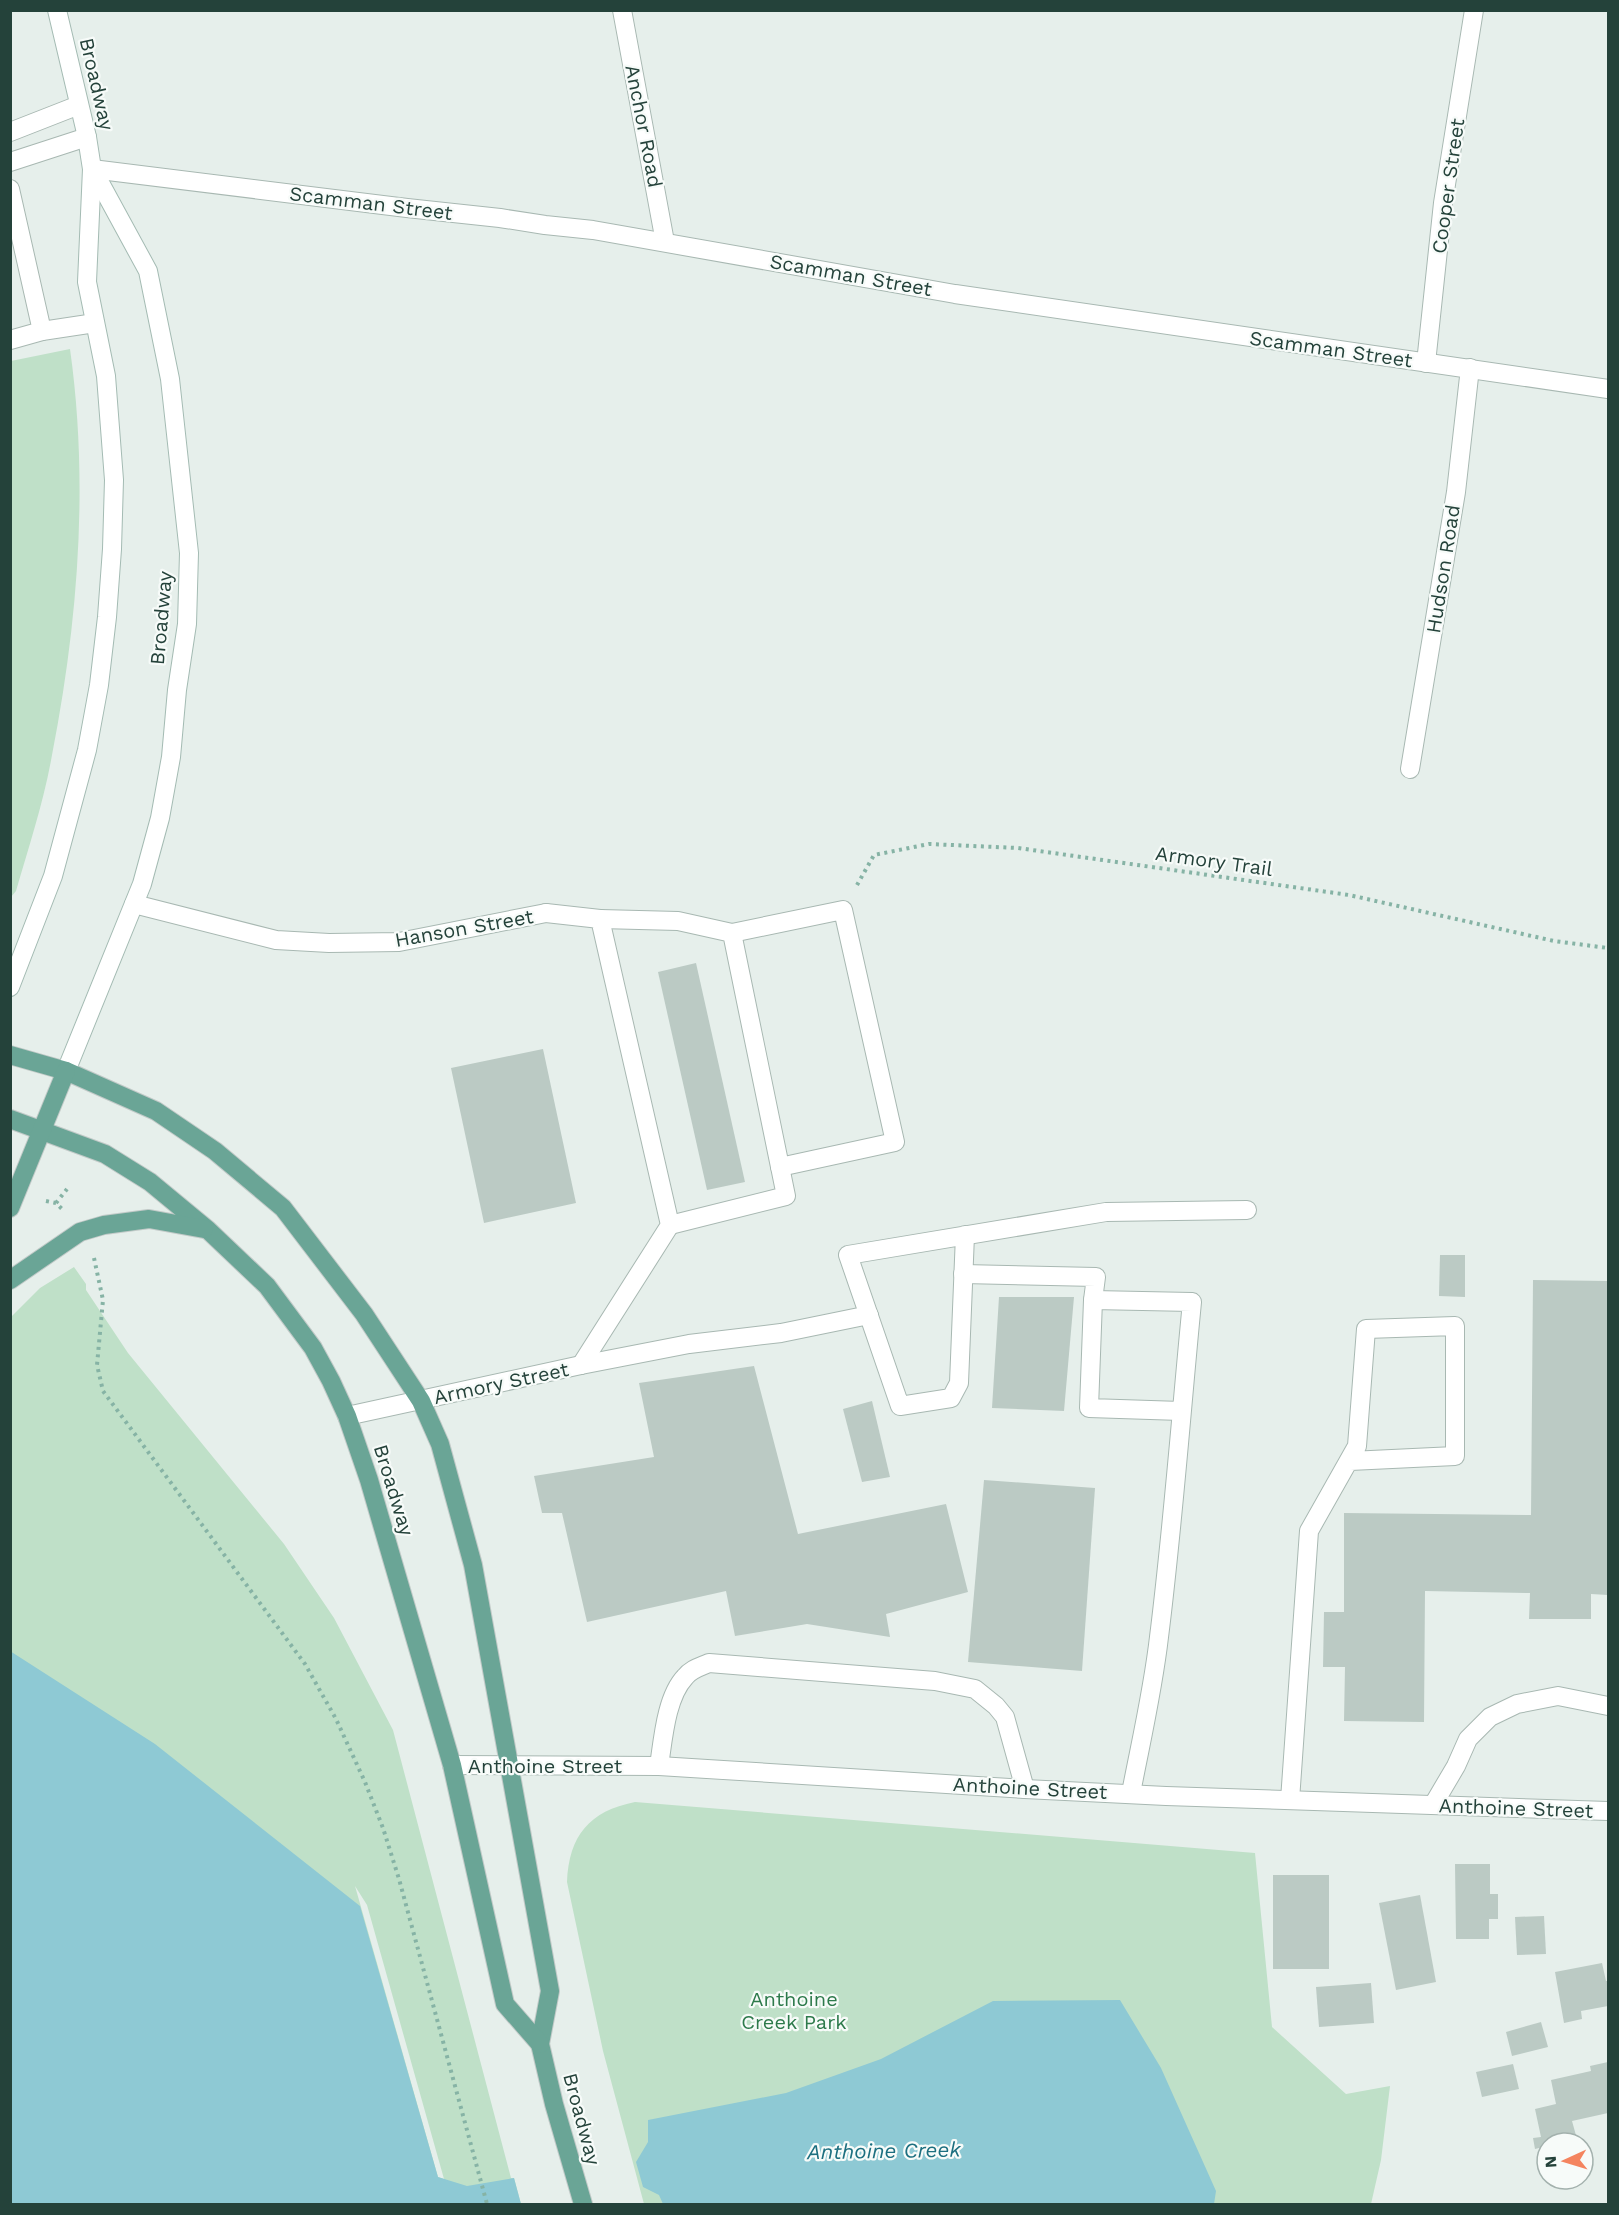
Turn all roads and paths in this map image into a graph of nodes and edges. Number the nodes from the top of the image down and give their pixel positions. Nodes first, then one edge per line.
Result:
1 (57, 10) edge
2 (622, 10) edge
3 (1474, 10) edge
4 (80, 105) junction
5 (10, 132) edge
6 (87, 137) junction
7 (10, 162) edge
8 (92, 169) junction
9 (10, 189) edge
10 (666, 242) junction
11 (95, 323) junction
12 (42, 331) junction
13 (10, 340) edge
14 (1426, 363) junction
15 (1470, 368) junction
16 (1608, 389) edge
17 (1410, 769) dead end
18 (134, 904) junction
19 (843, 910) junction
20 (600, 919) junction
21 (732, 933) junction
22 (1608, 948) edge
23 (10, 987) edge
24 (10, 1055) edge
25 (66, 1071) junction
26 (10, 1119) edge
27 (42, 1130) junction
28 (780, 1167) junction
29 (67, 1189) dead end
30 (47, 1201) dead end
31 (10, 1208) edge
32 (1247, 1210) dead end
33 (670, 1226) junction
34 (208, 1230) junction
35 (965, 1235) junction
36 (93, 1254) dead end
37 (963, 1274) junction
38 (10, 1280) edge
39 (1093, 1300) junction
40 (869, 1315) junction
41 (581, 1365) junction
42 (421, 1401) junction
43 (1181, 1411) junction
44 (347, 1416) junction
45 (1350, 1461) junction
46 (1608, 1706) edge
47 (453, 1765) junction
48 (509, 1765) junction
49 (659, 1766) junction
50 (1025, 1790) junction
51 (1131, 1793) junction
52 (1290, 1800) junction
53 (1433, 1805) junction
54 (1608, 1811) edge
55 (540, 2044) junction
56 (487, 2205) edge
57 (583, 2205) edge

1 - 4 street, Broadway
2 - 10 street, Anchor Road
3 - 14 street, Cooper Street
4 - 5 street
4 - 6 street, Broadway
6 - 7 street
6 - 8 street, Broadway
8 - 10 street, Scamman Street
8 - 11 street, Broadway
8 - 18 street, Broadway
9 - 12 street
10 - 14 street, Scamman Street
11 - 12 street
11 - 23 street, Broadway
12 - 13 street
14 - 15 street, Scamman Street
15 - 16 street, Scamman Street
15 - 17 street, Hudson Road
18 - 20 street, Hanson Street
18 - 25 street, Broadway
19 - 21 street
19 - 22 path, Armory Trail
19 - 28 street
20 - 21 street, Hanson Street
20 - 33 street
21 - 28 street
24 - 25 main road
25 - 27 main road, Broadway
25 - 42 main road, Broadway
26 - 27 main road
27 - 31 main road
27 - 34 main road, Broadway
28 - 33 street
29 - 30 path
32 - 35 street
33 - 41 street
34 - 38 main road
34 - 44 main road, Broadway
35 - 37 street
35 - 40 street
36 - 56 path
37 - 39 street
37 - 40 street
39 - 43 street
39 - 43 street
40 - 41 street, Armory Street
41 - 42 street, Armory Street
42 - 44 street, Armory Street
42 - 48 main road, Broadway
43 - 51 street
44 - 47 main road, Broadway
45 - 45 street
45 - 52 street
46 - 53 street
47 - 48 street, Anthoine Street
47 - 55 main road, Broadway
48 - 49 street, Anthoine Street
48 - 55 main road, Broadway
49 - 50 street, Anthoine Street
49 - 50 street
50 - 51 street, Anthoine Street
51 - 52 street, Anthoine Street
52 - 53 street, Anthoine Street
53 - 54 street, Anthoine Street
55 - 57 main road, Broadway

